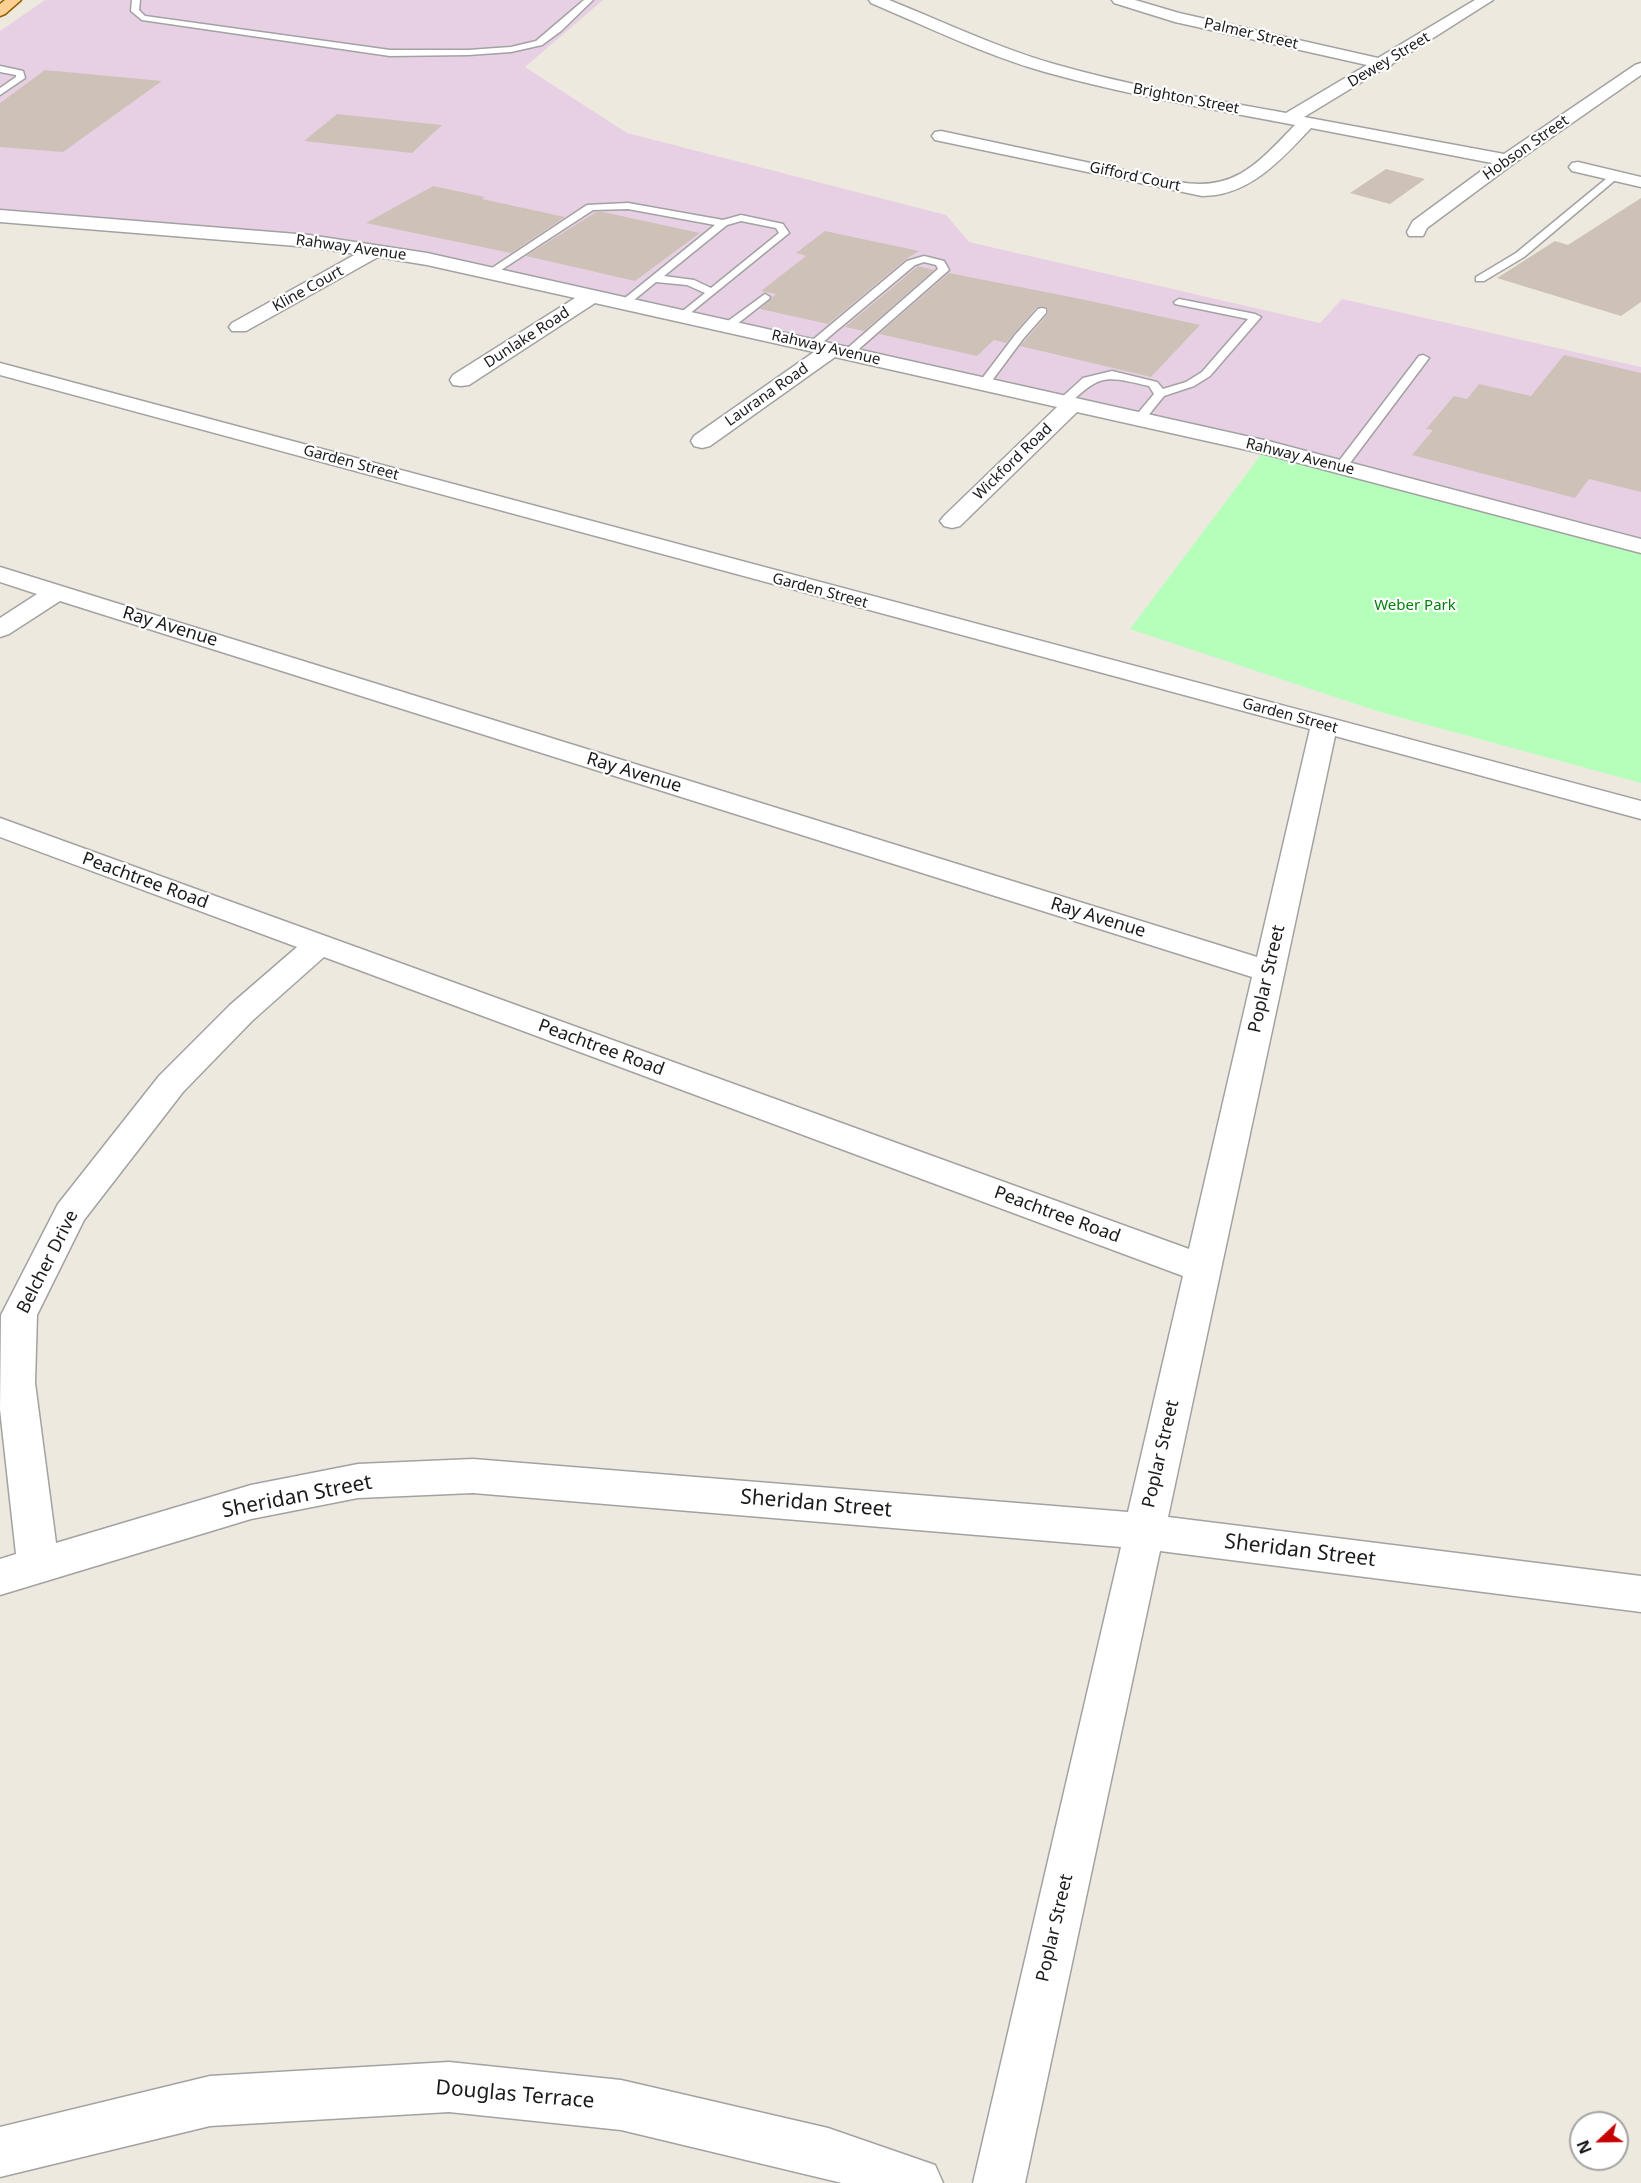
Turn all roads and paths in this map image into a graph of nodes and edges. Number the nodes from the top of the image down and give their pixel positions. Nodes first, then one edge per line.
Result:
1 (14, 0) edge
2 (136, 0) edge
3 (589, 0) edge
4 (876, 0) edge
5 (1119, 0) edge
6 (1486, 0) edge
7 (1196, 8) dead end
8 (0, 11) edge
9 (1175, 17) junction
10 (1384, 64) junction
11 (1641, 68) edge
12 (0, 69) edge
13 (0, 92) edge
14 (1299, 120) junction
15 (940, 136) dead end
16 (1507, 160) junction
17 (1578, 167) dead end
18 (1615, 176) junction
19 (1641, 182) edge
20 (1225, 188) junction
21 (1242, 200) dead end
22 (0, 216) edge
23 (723, 223) junction
24 (1416, 232) dead end
25 (377, 250) junction
26 (490, 272) junction
27 (653, 279) junction
28 (1480, 279) dead end
29 (710, 292) junction
30 (594, 295) junction
31 (765, 297) dead end
32 (625, 302) junction
33 (1179, 302) dead end
34 (1042, 310) dead end
35 (683, 316) junction
36 (728, 326) junction
37 (238, 327) dead end
38 (831, 349) junction
39 (1423, 358) dead end
40 (0, 369) edge
41 (461, 380) dead end
42 (984, 384) junction
43 (1157, 389) junction
44 (1069, 403) junction
45 (1139, 419) junction
46 (702, 441) dead end
47 (1340, 468) junction
48 (952, 521) dead end
49 (1641, 546) edge
50 (0, 574) edge
51 (57, 592) junction
52 (0, 629) edge
53 (1324, 725) junction
54 (1641, 810) edge
55 (3, 831) edge
56 (319, 945) junction
57 (1268, 971) junction
58 (1202, 1268) junction
59 (1143, 1531) junction
60 (38, 1565) junction
61 (0, 1577) edge
62 (1641, 1594) edge
63 (0, 2152) edge
64 (918, 2183) edge
65 (999, 2183) edge

1 - 8 main road
2 - 3 lane
4 - 14 street, Brighton Street
5 - 9 street, Palmer Street
6 - 10 street, Dewey Street
7 - 9 street
9 - 10 street, Palmer Street
10 - 14 street, Dewey Street
11 - 16 street, Hobson Street
12 - 13 lane
14 - 16 street, Brighton Street
14 - 20 street, Gifford Court
15 - 20 street, Gifford Court
16 - 24 street, Hobson Street
17 - 18 street
18 - 19 street
18 - 28 lane
20 - 21 street
22 - 25 street, Rahway Avenue
23 - 26 lane
23 - 27 lane
23 - 29 lane
25 - 26 street, Rahway Avenue
25 - 37 street, Kline Court
26 - 30 street, Rahway Avenue
27 - 29 lane
27 - 32 lane
29 - 35 lane
30 - 32 street, Rahway Avenue
30 - 41 street, Dunlake Road
31 - 36 lane
32 - 35 street, Rahway Avenue
33 - 43 lane
34 - 42 lane
35 - 36 street, Rahway Avenue
36 - 38 street, Rahway Avenue
38 - 38 lane
38 - 42 street, Rahway Avenue
38 - 46 street, Laurana Road
39 - 47 lane
40 - 53 street, Garden Street
42 - 44 street, Rahway Avenue
43 - 44 lane
43 - 45 lane
44 - 45 street, Rahway Avenue
44 - 48 street, Wickford Road
45 - 47 street, Rahway Avenue
47 - 49 street, Rahway Avenue
50 - 51 street, Ray Avenue
51 - 52 street
51 - 57 street, Ray Avenue
53 - 54 street, Garden Street
53 - 57 street, Poplar Street
55 - 56 street, Peachtree Road
56 - 58 street, Peachtree Road
56 - 60 street, Belcher Drive
57 - 58 street, Poplar Street
58 - 59 street, Poplar Street
59 - 60 street, Sheridan Street
59 - 62 street, Sheridan Street
59 - 65 street, Poplar Street
60 - 61 street, Sheridan Street
63 - 64 street, Douglas Terrace

